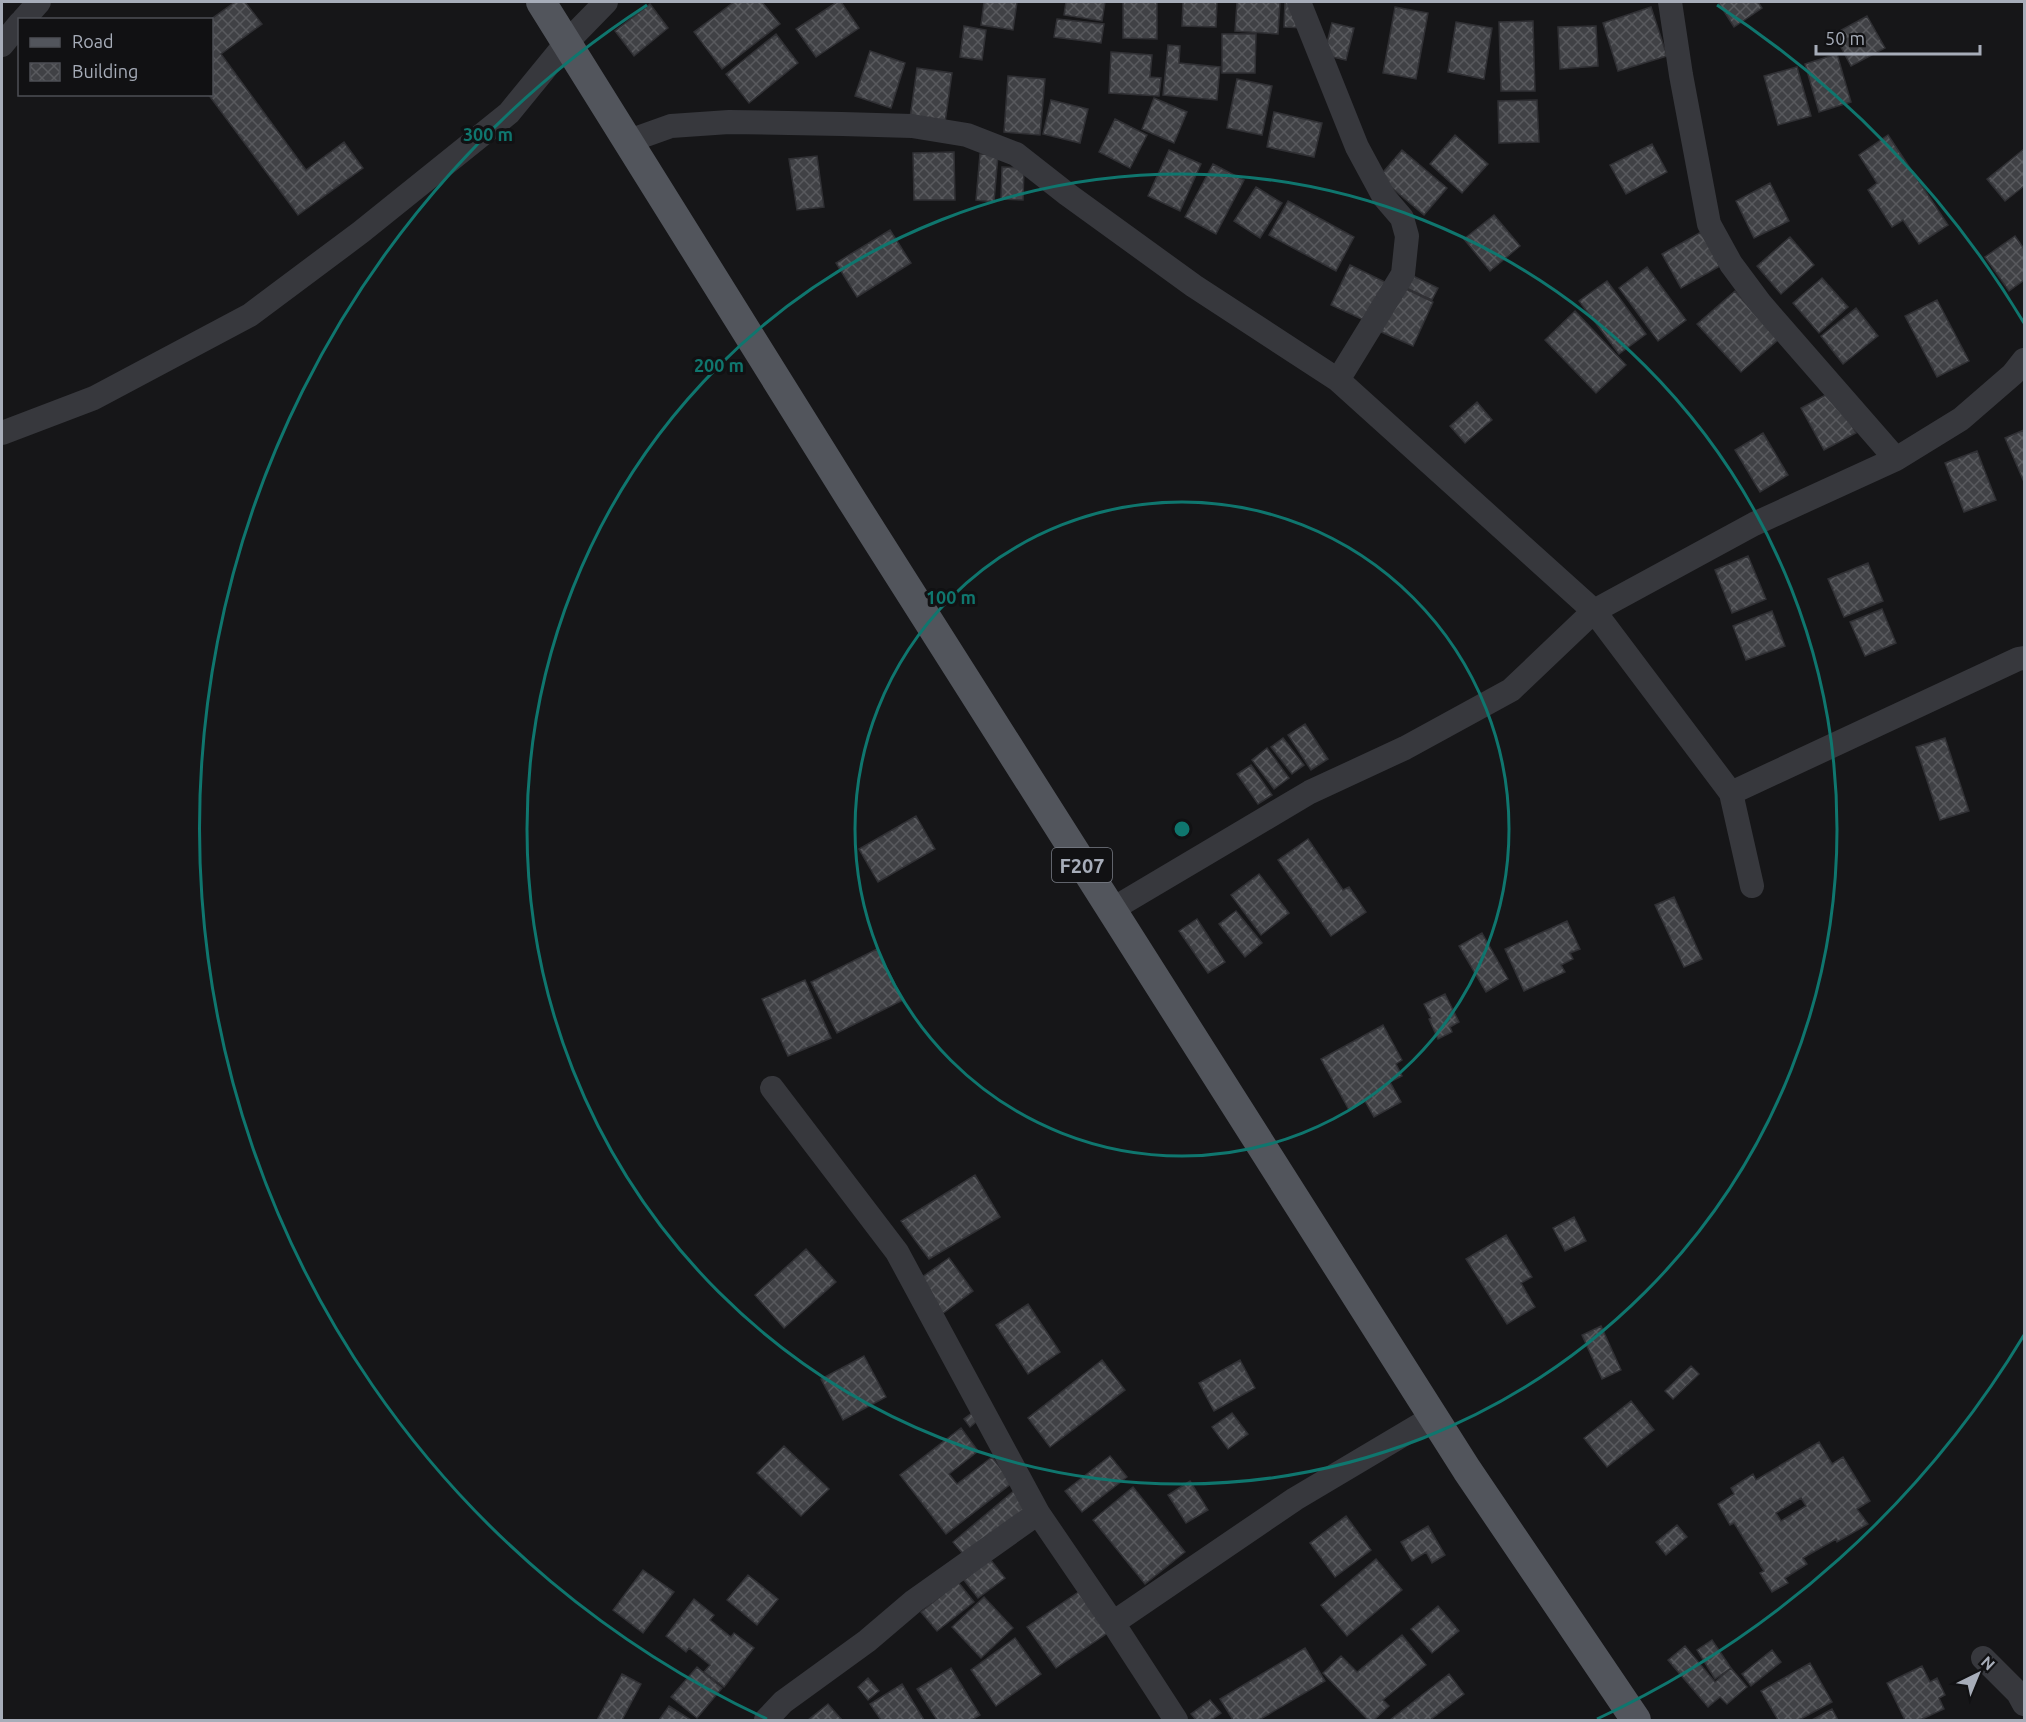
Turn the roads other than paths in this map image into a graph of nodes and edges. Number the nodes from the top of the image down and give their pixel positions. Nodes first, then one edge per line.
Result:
1 (39, 2) edge
2 (541, 2) edge
3 (606, 2) edge
4 (1299, 2) edge
5 (1670, 2) edge
6 (25, 18) edge
7 (18, 25) edge
8 (567, 42) junction
9 (2, 45) edge
10 (629, 141) junction
11 (2021, 374) edge
12 (1338, 380) junction
13 (2, 433) edge
14 (1896, 459) junction
15 (1594, 611) junction
16 (2025, 658) edge
17 (1731, 793) junction
18 (1752, 886) dead end
19 (1111, 910) junction
20 (772, 1088) dead end
21 (1433, 1417) junction
22 (1038, 1513) junction
23 (1113, 1623) junction
24 (1983, 1658) dead end
25 (2025, 1704) edge
26 (766, 1720) edge
27 (1176, 1720) edge
28 (1636, 1720) edge

1 - 6 street
2 - 8 main road, F207
3 - 8 street
4 - 12 street
5 - 14 street
7 - 9 street
8 - 10 main road, F207
8 - 13 street
10 - 12 street
10 - 19 main road, F207
11 - 14 street
12 - 15 street
14 - 15 street
15 - 17 street
15 - 19 street
16 - 17 street
17 - 18 street
19 - 21 main road, F207
20 - 22 street
21 - 23 street
21 - 28 main road, F207
22 - 23 street
22 - 26 street
23 - 27 street
24 - 25 street

